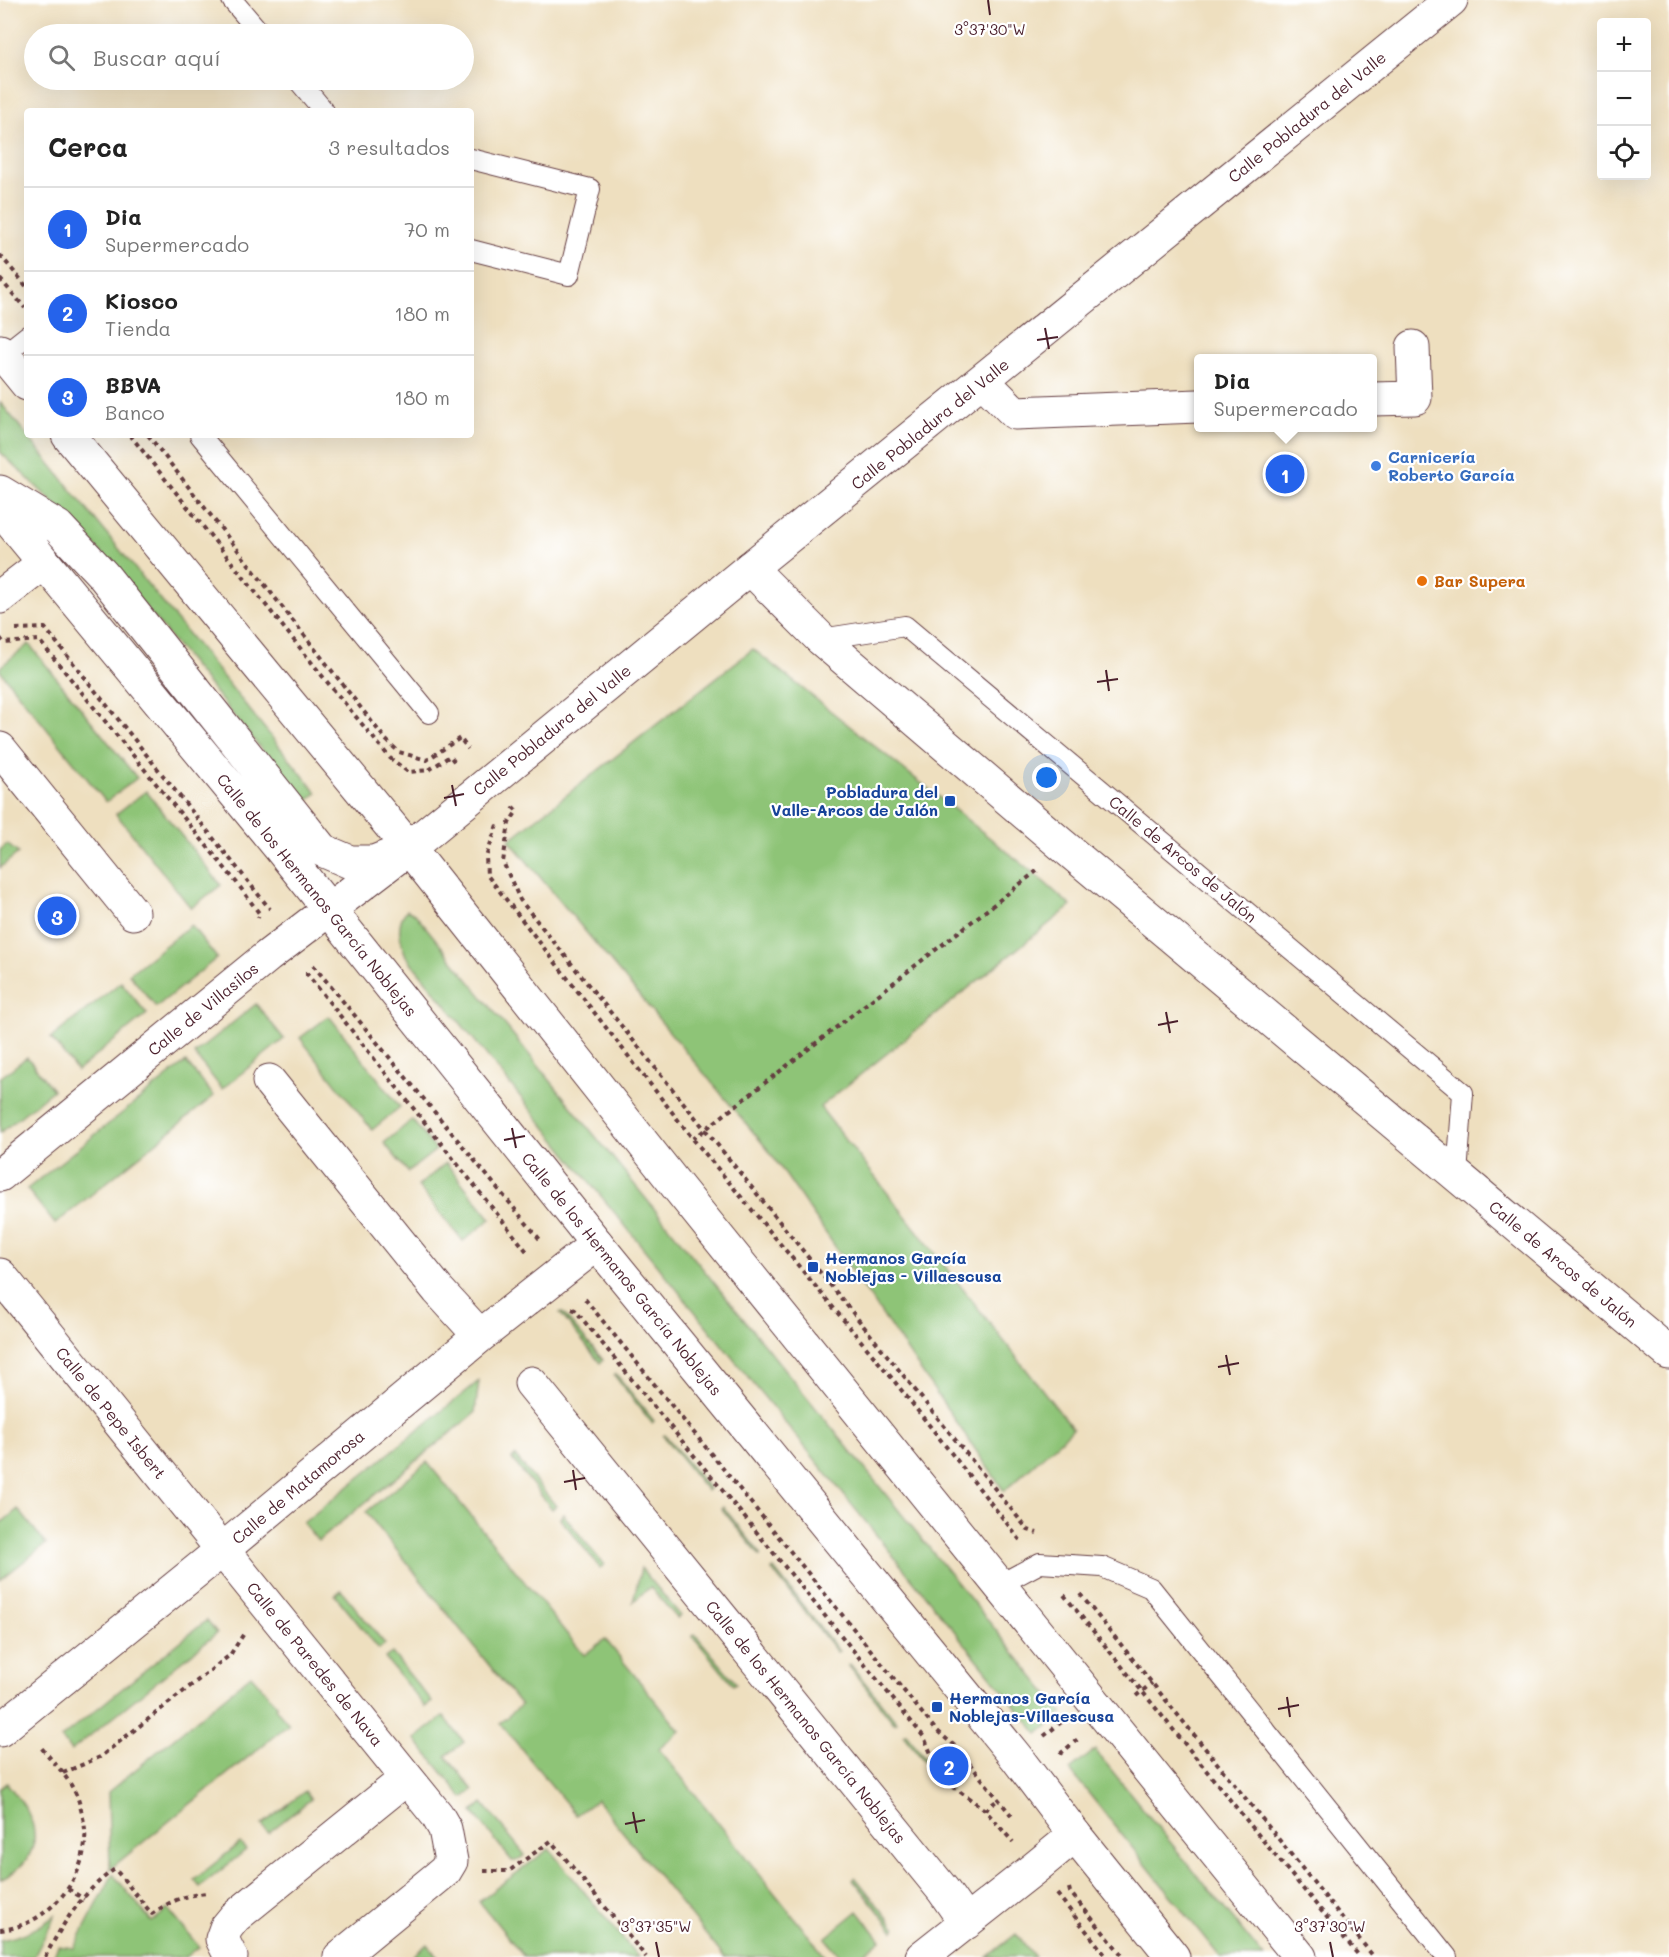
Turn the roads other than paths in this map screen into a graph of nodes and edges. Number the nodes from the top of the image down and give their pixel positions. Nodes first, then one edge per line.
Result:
1 (232, 0) edge
2 (1451, 0) edge
3 (252, 24) edge
4 (306, 90) edge
5 (321, 108) edge
6 (474, 160) edge
7 (474, 251) edge
8 (10, 347) edge
9 (1413, 348) dead end
10 (24, 377) edge
11 (982, 381) junction
12 (1377, 399) edge
13 (1194, 406) edge
14 (70, 438) edge
15 (202, 438) edge
16 (0, 492) edge
17 (0, 509) edge
18 (44, 563) junction
19 (750, 568) junction
20 (0, 597) edge
21 (821, 639) junction
22 (429, 713) dead end
23 (0, 749) edge
24 (409, 848) junction
25 (329, 909) junction
26 (133, 913) dead end
27 (269, 1081) dead end
28 (0, 1175) edge
29 (1457, 1175) junction
30 (597, 1244) junction
31 (0, 1275) edge
32 (480, 1336) junction
33 (1669, 1353) edge
34 (531, 1383) dead end
35 (222, 1551) junction
36 (999, 1585) junction
37 (0, 1730) edge
38 (407, 1778) junction
39 (1075, 1834) junction
40 (966, 1923) junction
41 (231, 1957) edge
42 (340, 1957) edge
43 (922, 1957) edge
44 (1173, 1957) edge
45 (1300, 1957) edge
46 (1447, 1957) edge

1 - 3 lane
2 - 11 street, Calle Pobladura del Valle
4 - 5 lane
6 - 7 lane
8 - 10 street
9 - 12 street
11 - 13 street
11 - 19 street, Calle Pobladura del Valle
14 - 24 street
15 - 22 lane
16 - 24 street, Calle de los Hermanos García Noblejas
17 - 18 street, Calle de los Hermanos García Noblejas
18 - 20 street
18 - 25 street, Calle de los Hermanos García Noblejas
19 - 21 street, Calle de Arcos de Jalón
19 - 24 street, Calle Pobladura del Valle
21 - 29 street, Calle de Arcos de Jalón
21 - 29 lane, Calle de Arcos de Jalón
23 - 26 street
24 - 25 street, Calle de Villasilos
24 - 36 street
25 - 28 street, Calle de Villasilos
25 - 30 street, Calle de los Hermanos García Noblejas
27 - 32 street
29 - 33 street, Calle de Arcos de Jalón
30 - 32 street, Calle de Matamorosa
30 - 39 street, Calle de los Hermanos García Noblejas
31 - 35 street, Calle de Pepe Isbert
32 - 35 street, Calle de Matamorosa
34 - 40 street, Calle de los Hermanos García Noblejas
35 - 37 street, Calle de Matamorosa
35 - 38 street, Calle de Paredes de Nava
36 - 45 street
36 - 46 lane
38 - 41 street
38 - 42 street, Calle de Paredes de Nava
39 - 40 street
39 - 44 street, Calle de los Hermanos García Noblejas
40 - 43 street

